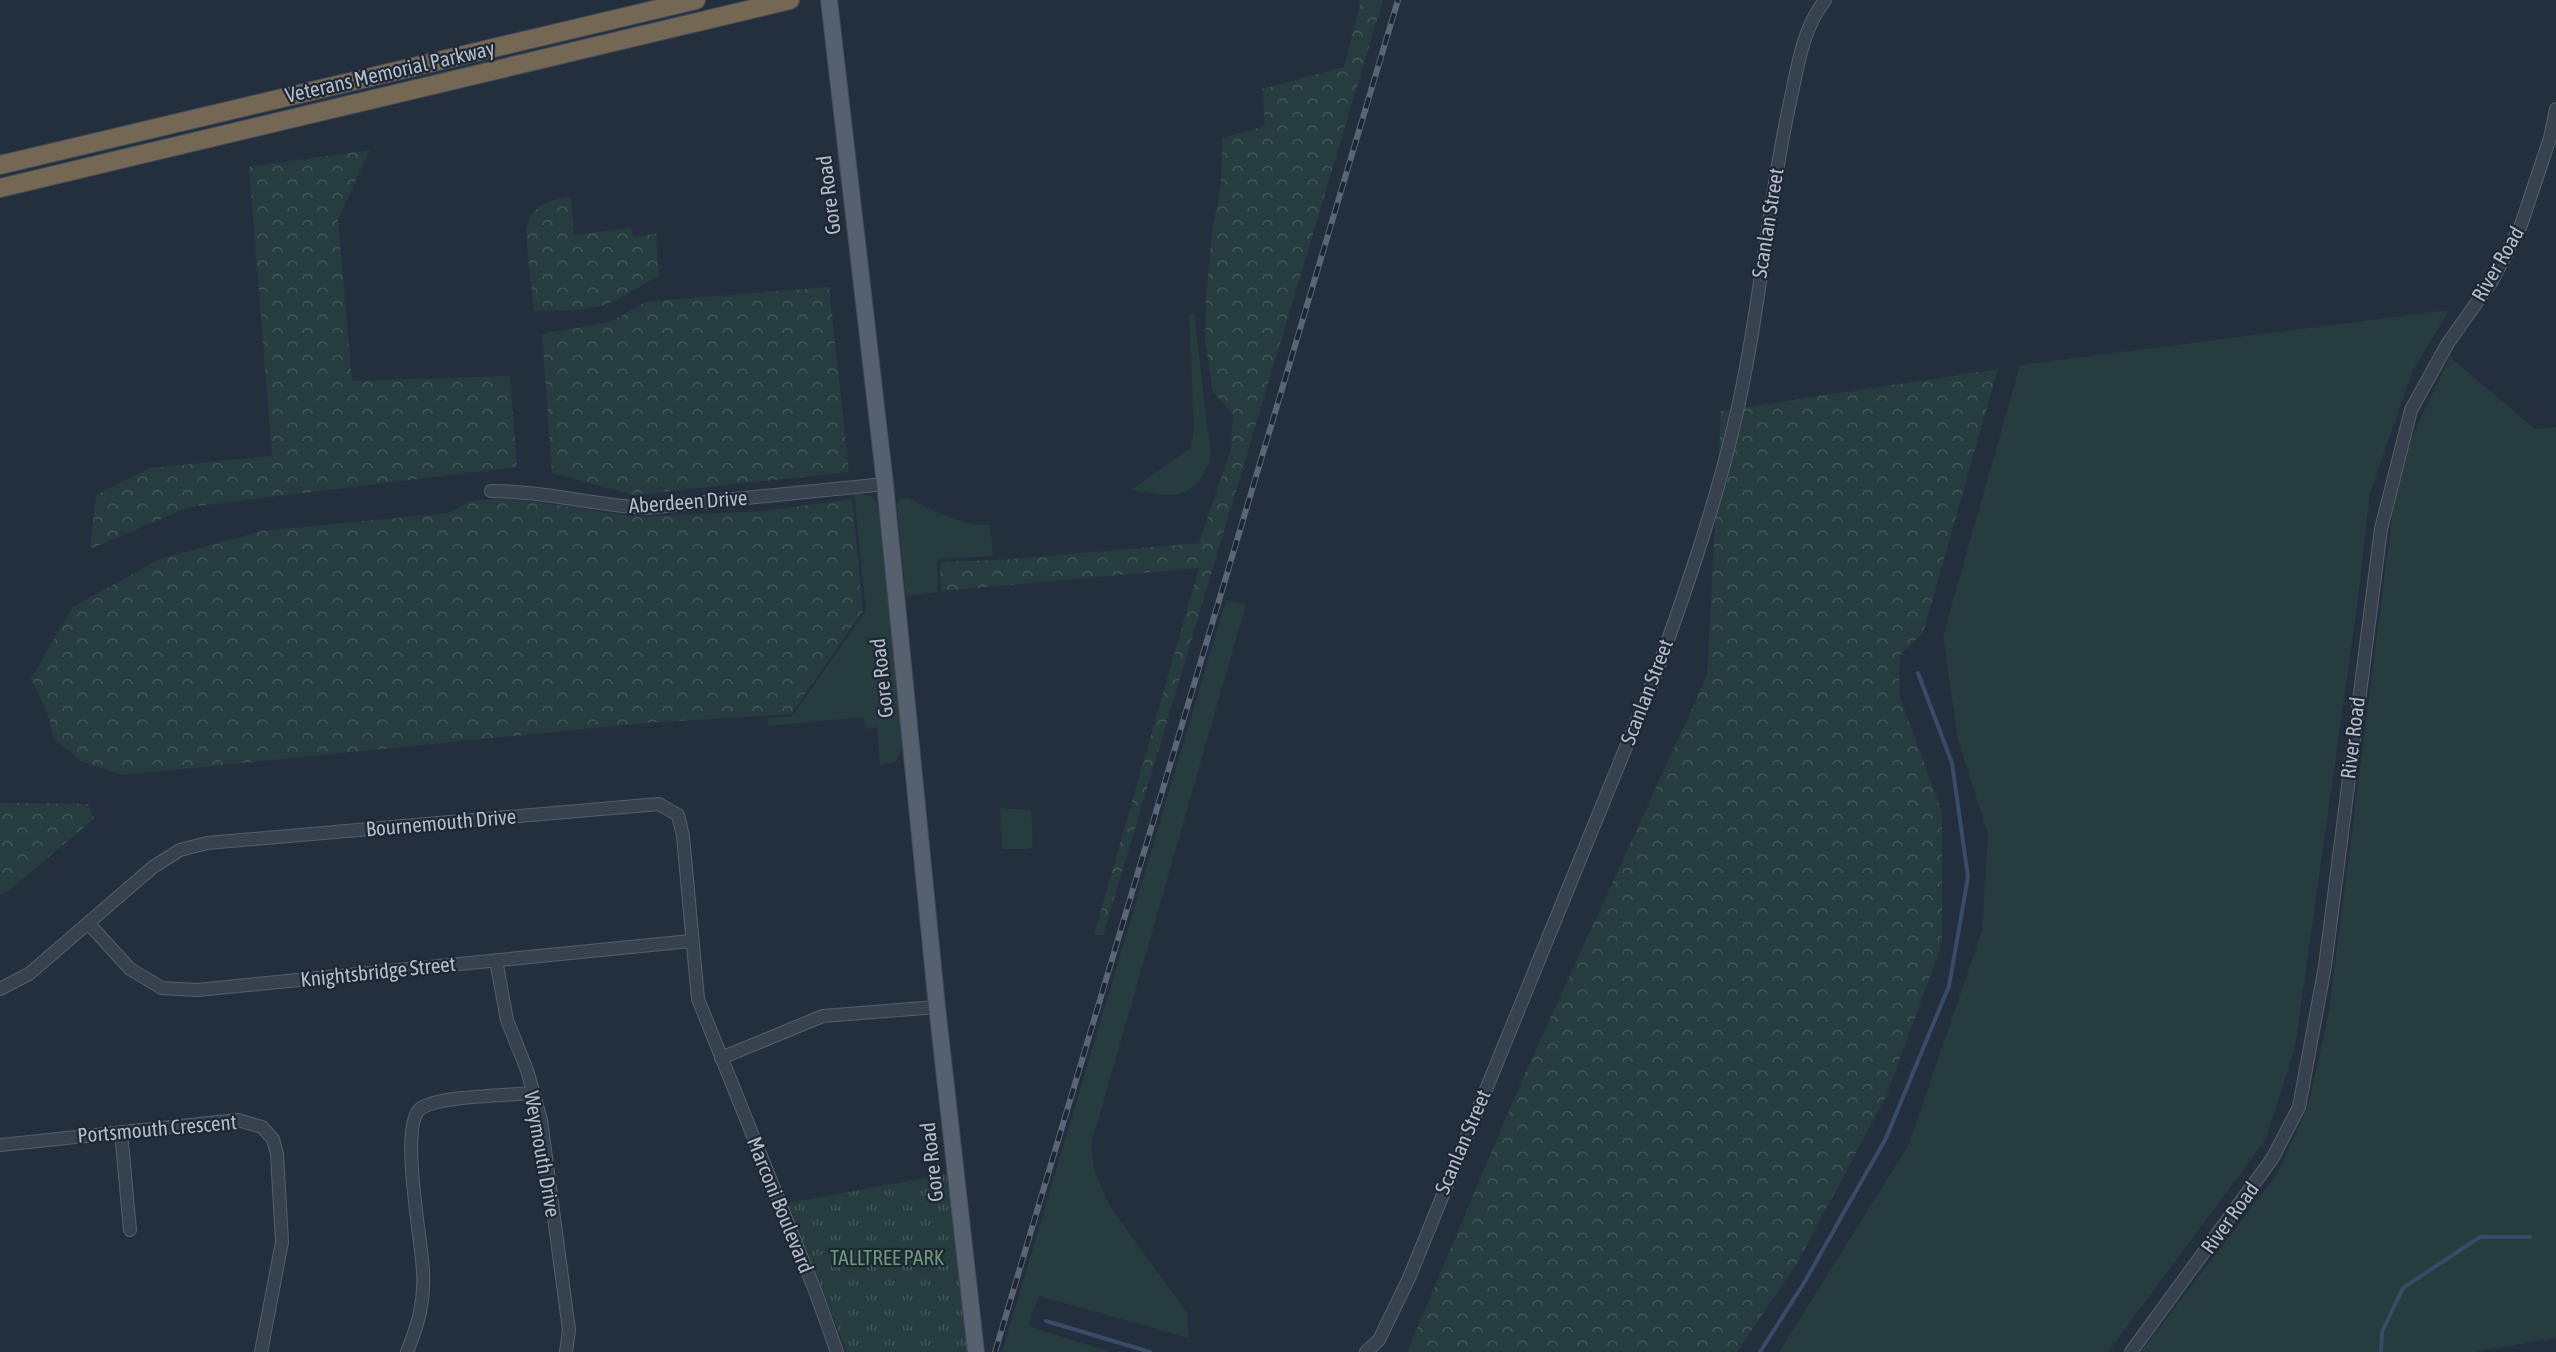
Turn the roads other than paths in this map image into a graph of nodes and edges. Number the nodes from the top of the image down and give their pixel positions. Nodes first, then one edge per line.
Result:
1 (696, 0) edge
2 (790, 0) edge
3 (829, 0) edge
4 (1825, 0) edge
5 (2556, 109) edge
6 (0, 165) edge
7 (0, 188) edge
8 (885, 484) junction
9 (491, 491) dead end
10 (89, 924) junction
11 (691, 941) junction
12 (495, 960) junction
13 (0, 988) edge
14 (937, 1007) junction
15 (721, 1058) junction
16 (533, 1093) junction
17 (121, 1132) junction
18 (0, 1144) edge
19 (130, 1230) dead end
20 (261, 1352) edge
21 (407, 1352) edge
22 (566, 1352) edge
23 (837, 1352) edge
24 (976, 1352) edge
25 (1366, 1352) edge
26 (2131, 1352) edge

1 - 6 highway, Veterans Memorial Parkway
2 - 7 highway, Veterans Memorial Parkway
3 - 8 main road, Gore Road
4 - 25 street, Scanlan Street
5 - 26 street, River Road
8 - 9 street, Aberdeen Drive
8 - 14 main road, Gore Road
10 - 11 street, Bournemouth Drive
10 - 12 street, Knightsbridge Street
10 - 13 street, Bournemouth Drive
11 - 12 street, Knightsbridge Street
11 - 15 street, Bournemouth Drive
12 - 16 street, Weymouth Drive
14 - 15 street
14 - 24 main road, Gore Road
15 - 23 street, Marconi Boulevard
16 - 21 street
16 - 22 street, Weymouth Drive
17 - 18 street, Portsmouth Crescent
17 - 19 street
17 - 20 street, Portsmouth Crescent

